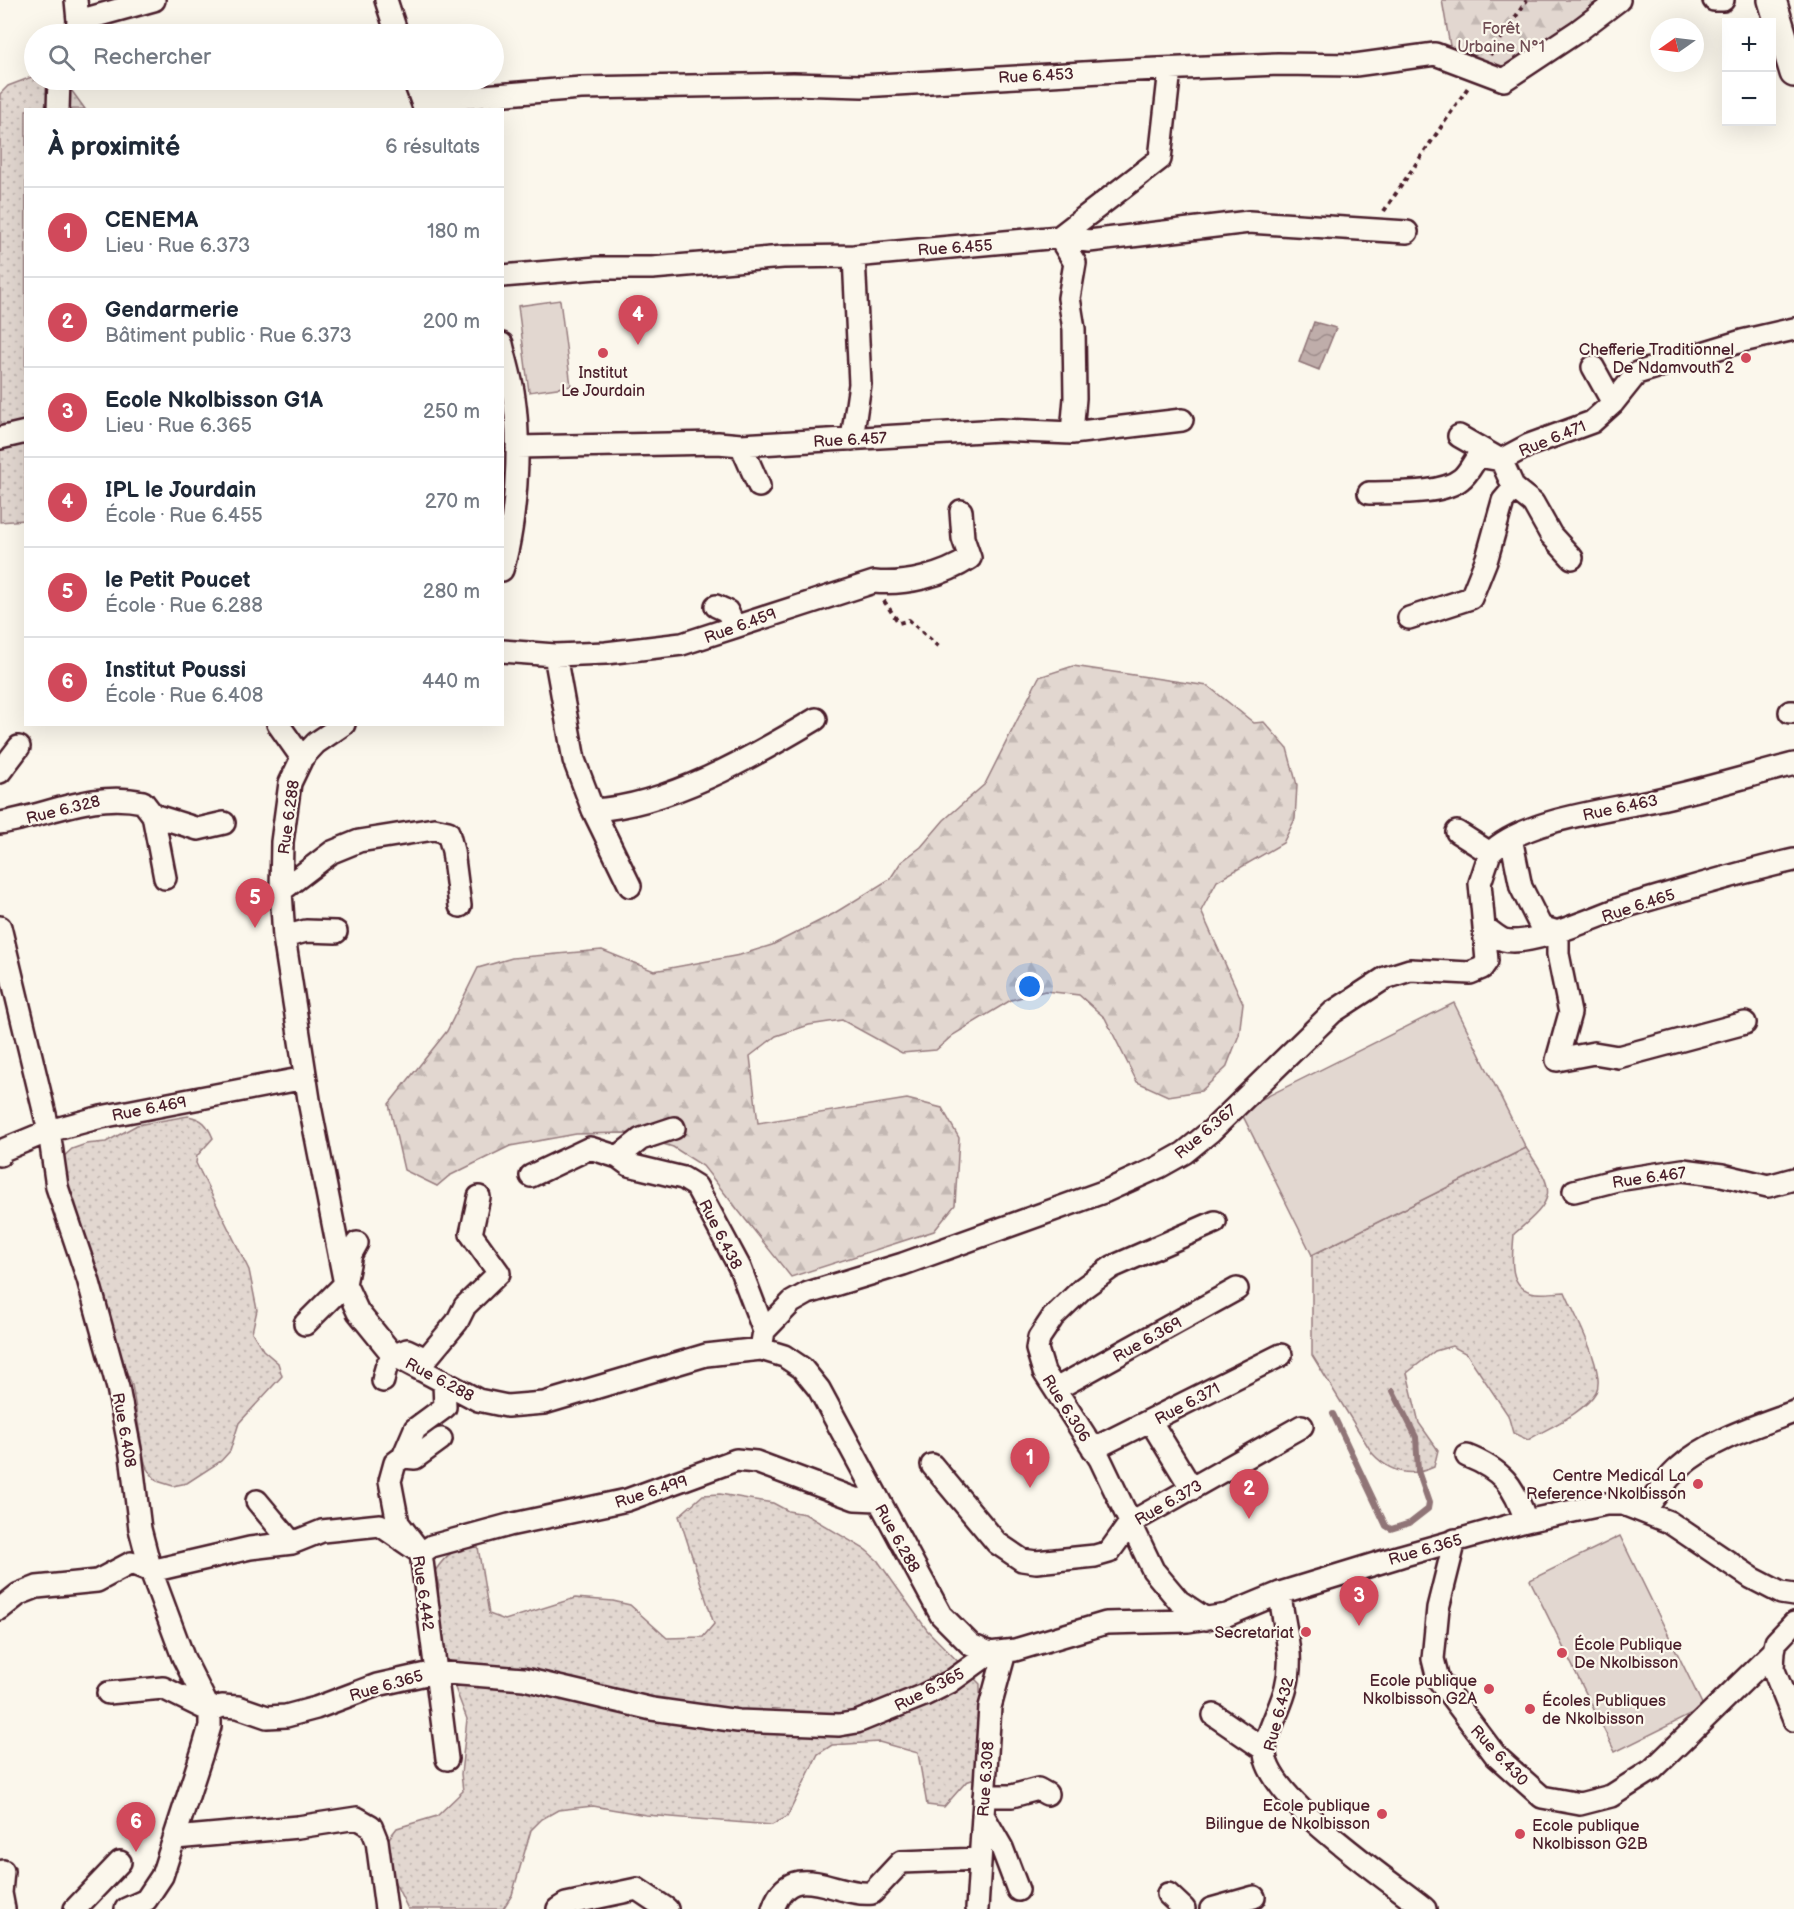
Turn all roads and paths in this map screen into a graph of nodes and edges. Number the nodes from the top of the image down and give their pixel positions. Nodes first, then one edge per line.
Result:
1 (76, 0) edge
2 (154, 0) edge
3 (386, 0) edge
4 (1527, 0) edge
5 (1619, 0) edge
6 (1714, 0) edge
7 (1723, 0) edge
8 (1772, 0) edge
9 (77, 24) edge
10 (88, 24) edge
11 (394, 24) edge
12 (1170, 69) junction
13 (1479, 71) junction
14 (1794, 73) edge
15 (59, 90) edge
16 (417, 90) edge
17 (423, 106) edge
18 (58, 108) edge
19 (1372, 229) junction
20 (1407, 232) dead end
21 (1059, 237) junction
22 (854, 256) junction
23 (504, 276) edge
24 (1794, 329) edge
25 (504, 363) edge
26 (1593, 367) dead end
27 (508, 400) edge
28 (1613, 403) junction
29 (1182, 420) dead end
30 (24, 432) edge
31 (1072, 433) junction
32 (1459, 436) dead end
33 (0, 438) edge
34 (852, 439) junction
35 (741, 446) junction
36 (517, 447) junction
37 (1501, 460) junction
38 (759, 486) dead end
39 (1514, 488) junction
40 (1369, 493) dead end
41 (961, 511) dead end
42 (504, 558) edge
43 (1572, 558) dead end
44 (874, 582) junction
45 (716, 606) dead end
46 (1409, 618) dead end
47 (734, 625) junction
48 (940, 648) dead end
49 (504, 651) edge
50 (555, 655) junction
51 (816, 719) dead end
52 (279, 726) edge
53 (340, 726) edge
54 (19, 747) dead end
55 (302, 758) junction
56 (1794, 764) edge
57 (0, 772) edge
58 (593, 810) junction
59 (153, 815) junction
60 (0, 823) edge
61 (224, 823) dead end
62 (1457, 832) dead end
63 (1511, 838) junction
64 (1490, 854) junction
65 (1794, 860) edge
66 (165, 878) dead end
67 (630, 886) dead end
68 (282, 891) junction
69 (460, 906) dead end
70 (0, 927) edge
71 (1485, 928) junction
72 (336, 932) dead end
73 (1558, 932) junction
74 (284, 937) junction
75 (1745, 1023) dead end
76 (304, 1078) junction
77 (674, 1128) dead end
78 (49, 1131) junction
79 (1, 1152) edge
80 (618, 1157) junction
81 (531, 1176) dead end
82 (1794, 1179) edge
83 (1574, 1191) dead end
84 (479, 1197) dead end
85 (1215, 1222) dead end
86 (357, 1243) dead end
87 (345, 1284) junction
88 (1237, 1289) dead end
89 (305, 1324) dead end
90 (762, 1340) junction
91 (393, 1354) junction
92 (1281, 1355) dead end
93 (383, 1381) dead end
94 (444, 1383) junction
95 (1056, 1389) junction
96 (1794, 1412) edge
97 (1151, 1422) junction
98 (1302, 1426) dead end
99 (441, 1439) dead end
100 (1093, 1449) junction
101 (1467, 1456) dead end
102 (404, 1457) junction
103 (932, 1465) dead end
104 (1192, 1489) junction
105 (877, 1500) junction
106 (257, 1501) dead end
107 (1645, 1511) junction
108 (1526, 1521) junction
109 (1130, 1523) junction
110 (1455, 1540) junction
111 (292, 1543) junction
112 (421, 1553) junction
113 (151, 1571) junction
114 (1280, 1593) junction
115 (1794, 1595) edge
116 (0, 1609) edge
117 (1206, 1619) junction
118 (1794, 1623) edge
119 (1774, 1651) junction
120 (998, 1652) junction
121 (435, 1672) junction
122 (108, 1693) dead end
123 (210, 1711) junction
124 (1214, 1715) dead end
125 (1794, 1720) edge
126 (1265, 1750) junction
127 (447, 1759) dead end
128 (1047, 1794) dead end
129 (983, 1805) junction
130 (175, 1838) junction
131 (980, 1859) junction
132 (120, 1862) dead end
133 (3, 1871) dead end
134 (1018, 1890) dead end
135 (1168, 1894) dead end
136 (1254, 1897) dead end
137 (3, 1909) edge
138 (75, 1909) edge
139 (126, 1909) edge
140 (386, 1909) edge
141 (558, 1909) edge
142 (667, 1909) edge
143 (773, 1909) edge
144 (977, 1909) edge
145 (1184, 1909) edge
146 (1211, 1909) edge
147 (1425, 1909) edge

1 - 9 street
2 - 10 street
3 - 11 street
4 - 13 path
5 - 13 street, Rue 6.453
6 - 7 street
8 - 14 main road
12 - 13 street, Rue 6.453
12 - 17 street, Rue 6.453
12 - 21 street
13 - 19 path
15 - 18 street
16 - 17 street
19 - 20 street, Rue 6.455
19 - 21 street, Rue 6.455
21 - 22 street, Rue 6.455
21 - 31 street
22 - 23 street, Rue 6.455
22 - 34 street
24 - 28 street, Rue 6.471
25 - 27 street
26 - 28 street
27 - 36 street
28 - 37 street, Rue 6.471
29 - 31 street, Rue 6.457
30 - 33 street
31 - 34 street, Rue 6.457
32 - 37 street
34 - 35 street, Rue 6.457
35 - 36 street, Rue 6.457
35 - 38 street
36 - 42 street
37 - 39 street
37 - 40 street, Rue 6.471
39 - 43 street
39 - 46 street
41 - 44 street, Rue 6.459
44 - 47 street, Rue 6.459
44 - 48 path
45 - 47 street
47 - 50 street, Rue 6.459
49 - 50 street, Rue 6.459
50 - 58 street
51 - 58 street
52 - 55 street
53 - 55 street, Rue 6.288
54 - 57 street
55 - 68 street, Rue 6.288
56 - 63 street, Rue 6.463
58 - 67 street
59 - 60 street, Rue 6.328
59 - 61 street, Rue 6.328
59 - 66 street
62 - 64 street
63 - 64 street, Rue 6.463
63 - 73 street
64 - 71 street, Rue 6.367
65 - 73 street, Rue 6.465
68 - 69 street
68 - 74 street, Rue 6.288
70 - 78 street, Rue 6.408
71 - 73 street, Rue 6.465
71 - 90 street, Rue 6.367
72 - 74 street
73 - 75 street
74 - 76 street, Rue 6.288
76 - 78 street, Rue 6.469
76 - 87 street, Rue 6.288
77 - 80 street
78 - 79 street, Rue 6.469
78 - 113 street, Rue 6.408
80 - 81 street, Rue 6.438
80 - 90 street, Rue 6.438
82 - 83 street, Rue 6.467
84 - 91 street
85 - 95 street, Rue 6.306
86 - 87 street
87 - 89 street
87 - 91 street, Rue 6.288
88 - 95 street, Rue 6.369
90 - 94 street, Rue 6.288
90 - 105 street, Rue 6.288
91 - 93 street
91 - 94 street, Rue 6.288
92 - 97 street, Rue 6.371
94 - 102 street, Rue 6.442
95 - 100 street, Rue 6.306
96 - 107 street
97 - 100 street, Rue 6.371
97 - 104 street
98 - 104 street, Rue 6.373
99 - 102 street
100 - 109 street, Rue 6.306
101 - 108 street
102 - 112 street, Rue 6.442
103 - 109 street, Rue 6.373
104 - 109 street, Rue 6.373
105 - 112 street, Rue 6.499
105 - 120 street, Rue 6.288
106 - 111 street
107 - 108 street, Rue 6.365
107 - 115 street, Rue 6.365
108 - 110 street, Rue 6.365
109 - 117 street, Rue 6.306
110 - 114 street, Rue 6.365
110 - 119 street, Rue 6.430
111 - 112 street
111 - 113 street
112 - 121 street, Rue 6.442
113 - 116 street
113 - 123 street, Rue 6.408
114 - 117 street, Rue 6.365
114 - 126 street, Rue 6.432
117 - 120 street, Rue 6.365
118 - 119 street, Rue 6.430
119 - 125 street
120 - 121 street, Rue 6.365
120 - 129 street, Rue 6.308
121 - 123 street, Rue 6.365
121 - 127 street, Rue 6.442
122 - 123 street
123 - 130 street
124 - 126 street
126 - 147 street, Rue 6.432
128 - 129 street
129 - 131 street, Rue 6.308
129 - 134 street
130 - 139 street
130 - 140 street
131 - 143 street
131 - 144 street, Rue 6.308
132 - 138 street
133 - 137 street
135 - 145 street
136 - 146 street
141 - 142 street

